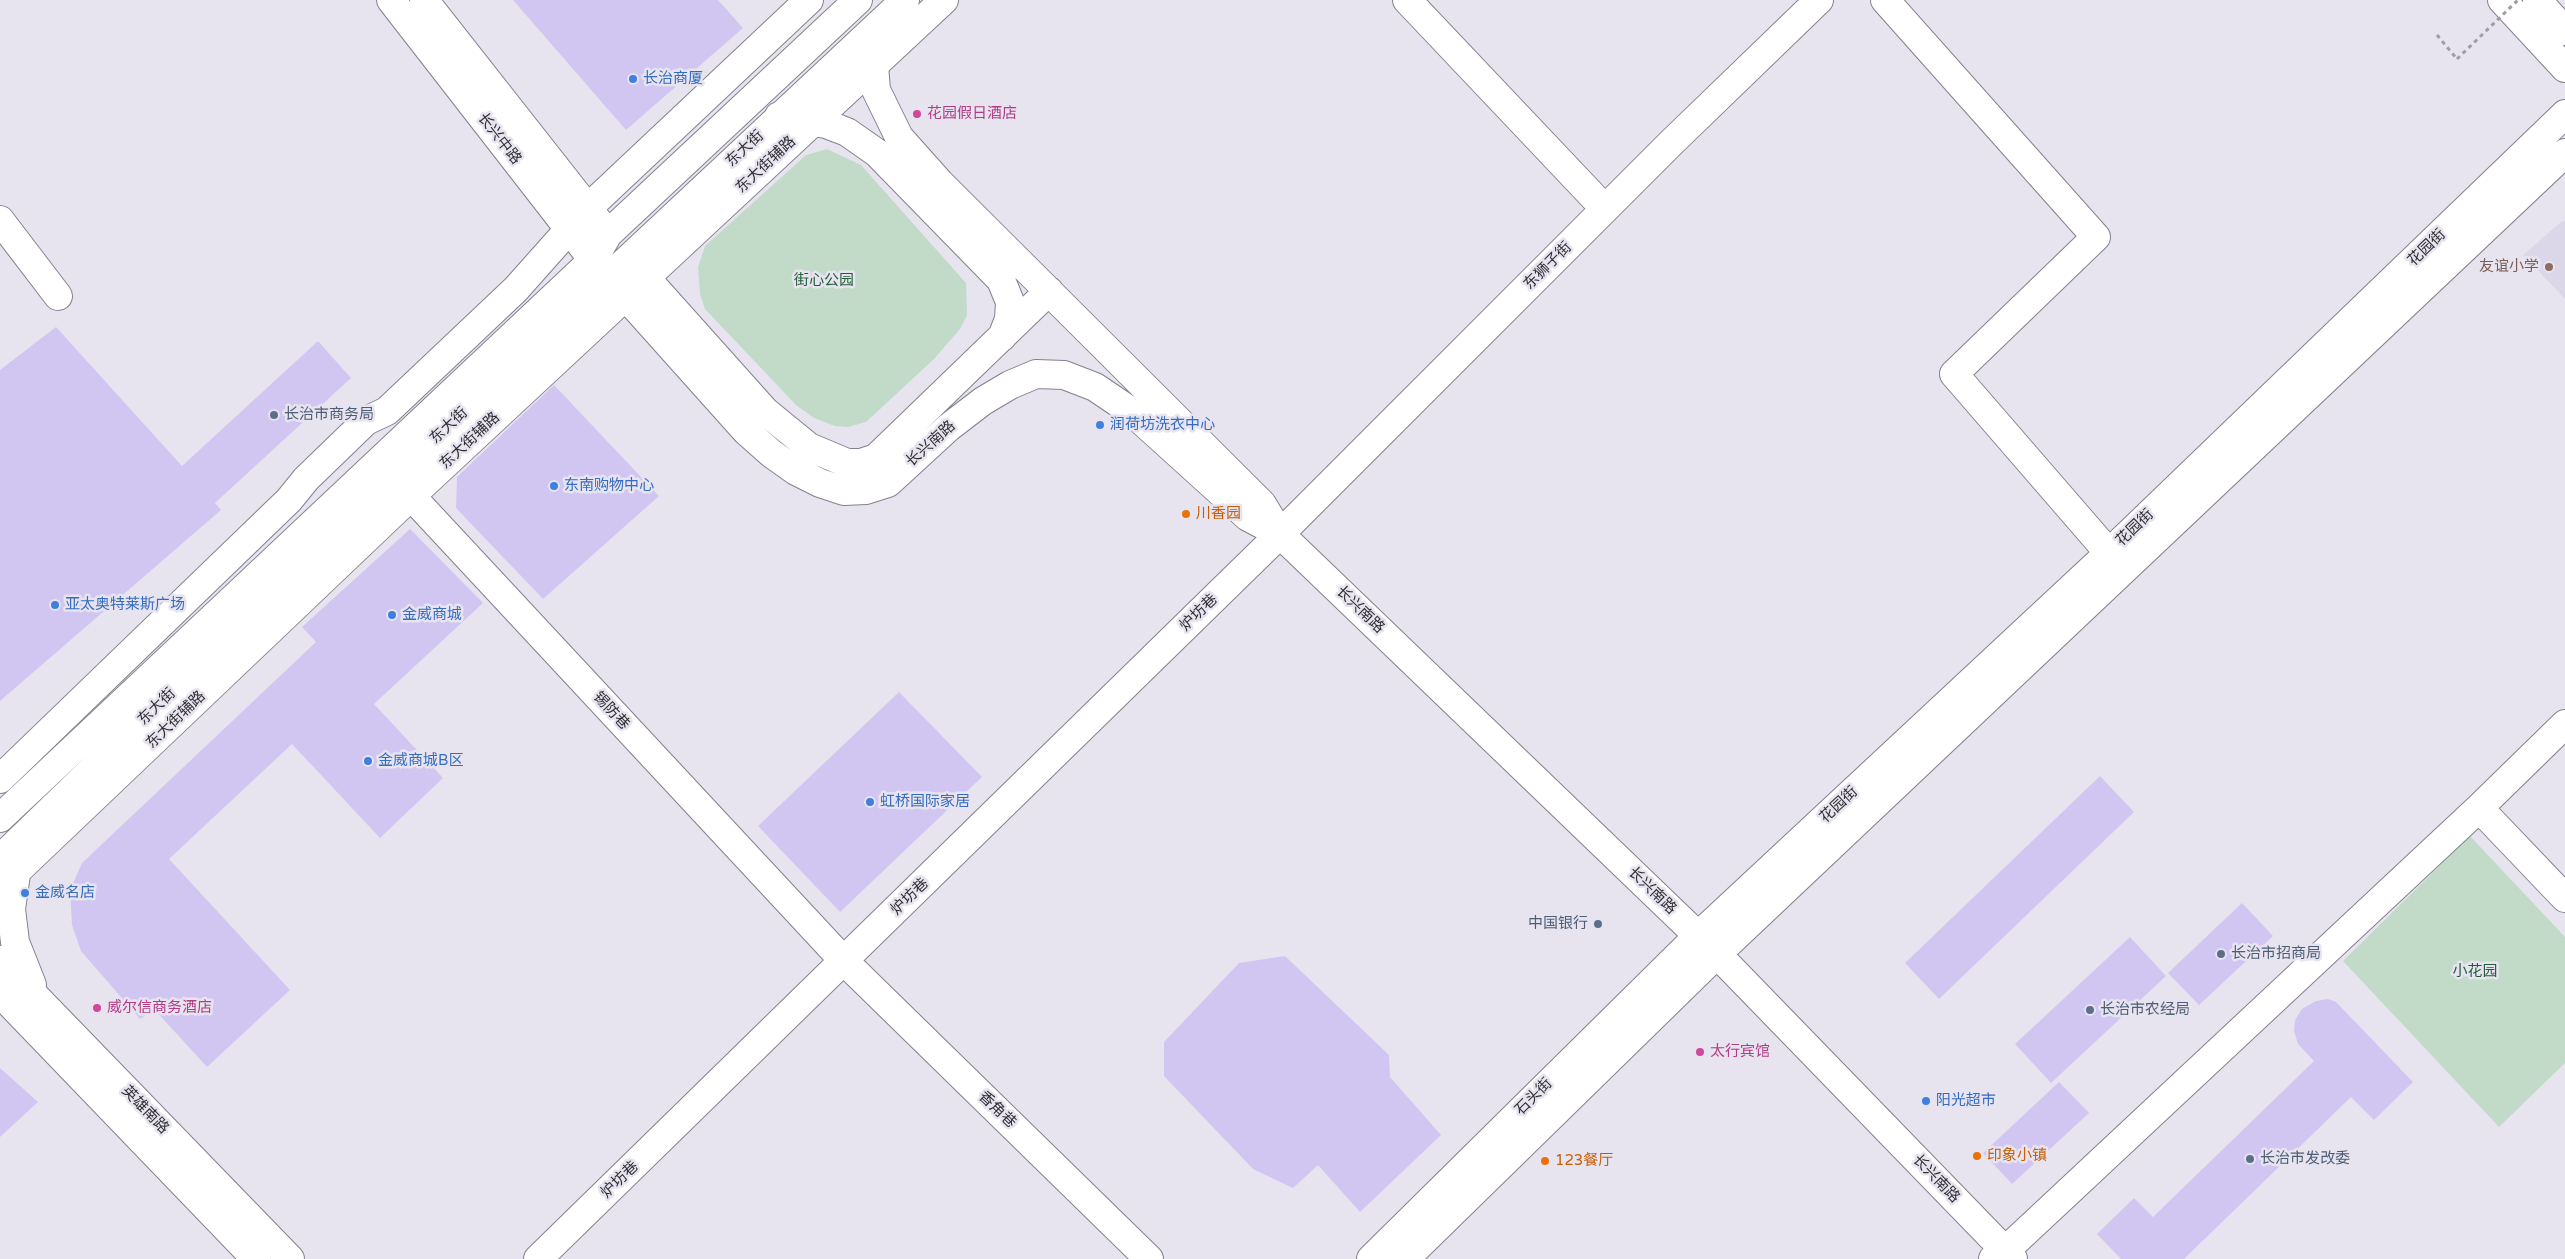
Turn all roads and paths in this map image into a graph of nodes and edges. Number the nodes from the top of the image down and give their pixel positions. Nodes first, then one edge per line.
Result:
1 (391, 0) edge
2 (424, 0) edge
3 (809, 0) edge
4 (858, 0) edge
5 (944, 0) edge
6 (1407, 0) edge
7 (1819, 0) edge
8 (1886, 0) edge
9 (2502, 0) edge
10 (2518, 0) edge
11 (2537, 0) edge
12 (896, 9) edge
13 (2565, 30) edge
14 (2437, 35) dead end
15 (874, 65) junction
16 (2565, 68) edge
17 (2565, 114) edge
18 (779, 116) junction
19 (812, 122) junction
20 (2565, 153) edge
21 (588, 208) junction
22 (1605, 209) junction
23 (0, 220) edge
24 (570, 229) junction
25 (608, 234) junction
26 (637, 268) junction
27 (609, 277) junction
28 (1049, 291) junction
29 (58, 296) dead end
30 (1002, 337) junction
31 (394, 479) junction
32 (1280, 534) junction
33 (2115, 562) junction
34 (2565, 724) edge
35 (0, 779) edge
36 (36, 785) junction
37 (0, 805) edge
38 (2479, 808) junction
39 (0, 818) edge
40 (5, 873) edge
41 (2565, 898) edge
42 (1698, 936) junction
43 (1717, 954) junction
44 (0, 960) edge
45 (844, 961) junction
46 (0, 993) edge
47 (0, 1011) edge
48 (34, 1011) junction
49 (2002, 1257) edge
50 (256, 1259) edge
51 (290, 1259) edge
52 (538, 1259) edge
53 (1149, 1259) edge
54 (1371, 1259) edge
55 (1405, 1259) edge

1 - 24 street, 长兴中路
2 - 21 street, 长兴中路
3 - 21 street
4 - 25 street, 东大街
5 - 15 street, 东大街辅路
6 - 22 street
7 - 22 street, 东狮子街
8 - 33 street
9 - 16 street
10 - 14 path, bridge
11 - 13 street
12 - 15 street, 长兴南路
12 - 18 street, 东大街
15 - 19 street, 东大街辅路
15 - 28 street, 长兴南路
17 - 33 street, 花园街
18 - 19 street, 长兴南路
18 - 26 street, 东大街
19 - 26 street, 东大街辅路
19 - 30 street, 长兴南路
20 - 33 street, 花园街
21 - 24 street
21 - 25 street, 长兴中路
22 - 32 street, 东狮子街
23 - 29 street
24 - 27 street, 长兴中路
24 - 35 street
25 - 26 street, 长兴中路
25 - 27 street, 东大街
26 - 27 street, 东大街
26 - 30 street, 长兴南路
27 - 31 street, 东大街
27 - 31 street, 东大街辅路
27 - 32 street, 长兴南路
28 - 30 street, 长兴南路
28 - 32 street, 长兴南路
31 - 36 street, 东大街
31 - 40 street, 东大街辅路
31 - 40 street, 东大街
31 - 45 street, 锡防巷
32 - 42 street, 长兴南路
32 - 45 street, 炉坊巷
33 - 42 street, 花园街
33 - 43 street, 花园街
34 - 38 street
36 - 37 street
36 - 39 street, 东大街
38 - 41 street
38 - 49 street
40 - 48 street
42 - 43 street, 长兴南路
42 - 54 street, 石头街
43 - 49 street, 长兴南路
43 - 55 street, 石头街
44 - 48 street, 英雄南路
45 - 52 street, 炉坊巷
45 - 53 street, 香角巷
46 - 48 street, 英雄南路
47 - 48 street
48 - 50 street, 英雄南路
48 - 51 street, 英雄南路

